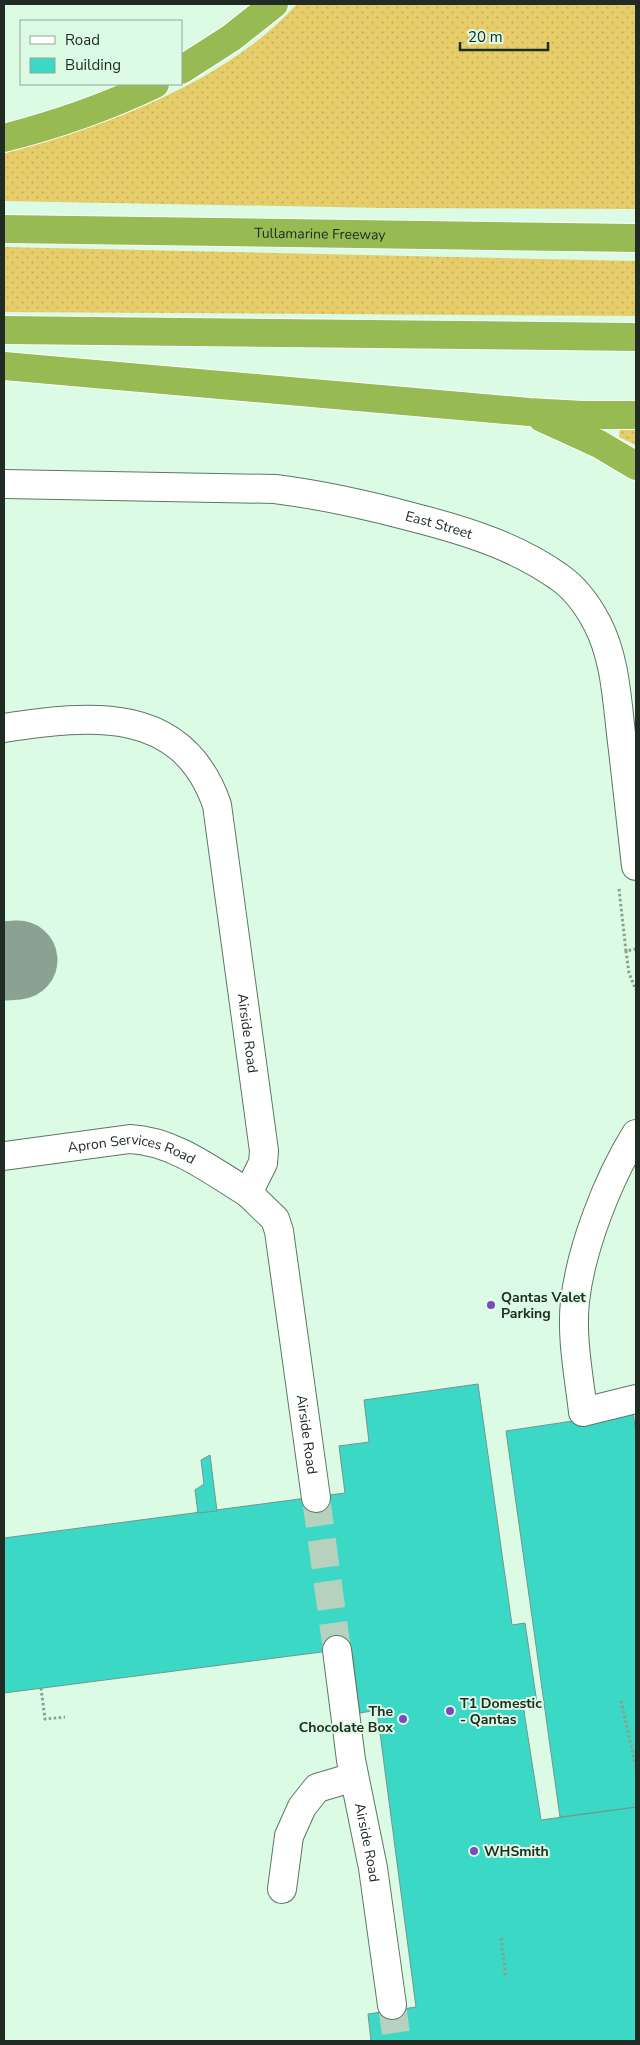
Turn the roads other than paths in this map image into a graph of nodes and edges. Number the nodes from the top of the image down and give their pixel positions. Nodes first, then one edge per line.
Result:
1 (274, 4) edge
2 (182, 69) edge
3 (153, 85) edge
4 (4, 138) edge
5 (4, 229) edge
6 (636, 238) edge
7 (4, 330) edge
8 (636, 337) edge
9 (4, 366) edge
10 (529, 412) junction
11 (636, 415) edge
12 (636, 466) edge
13 (4, 484) edge
14 (4, 728) edge
15 (636, 866) edge
16 (636, 1134) edge
17 (4, 1156) edge
18 (248, 1193) junction
19 (636, 1399) edge
20 (316, 1498) tunnel mouth
21 (336, 1650) tunnel mouth
22 (354, 1776) junction
23 (282, 1889) dead end
24 (392, 2005) tunnel mouth

1 - 2 highway
3 - 4 highway
5 - 6 highway, Tullamarine Freeway
7 - 8 highway
9 - 10 highway
10 - 11 highway
10 - 12 highway
13 - 15 street, East Street
14 - 18 street, Airside Road
16 - 19 street
17 - 18 street, Apron Services Road
18 - 20 street, Airside Road
21 - 22 street, Airside Road
22 - 23 street
22 - 24 street, Airside Road

